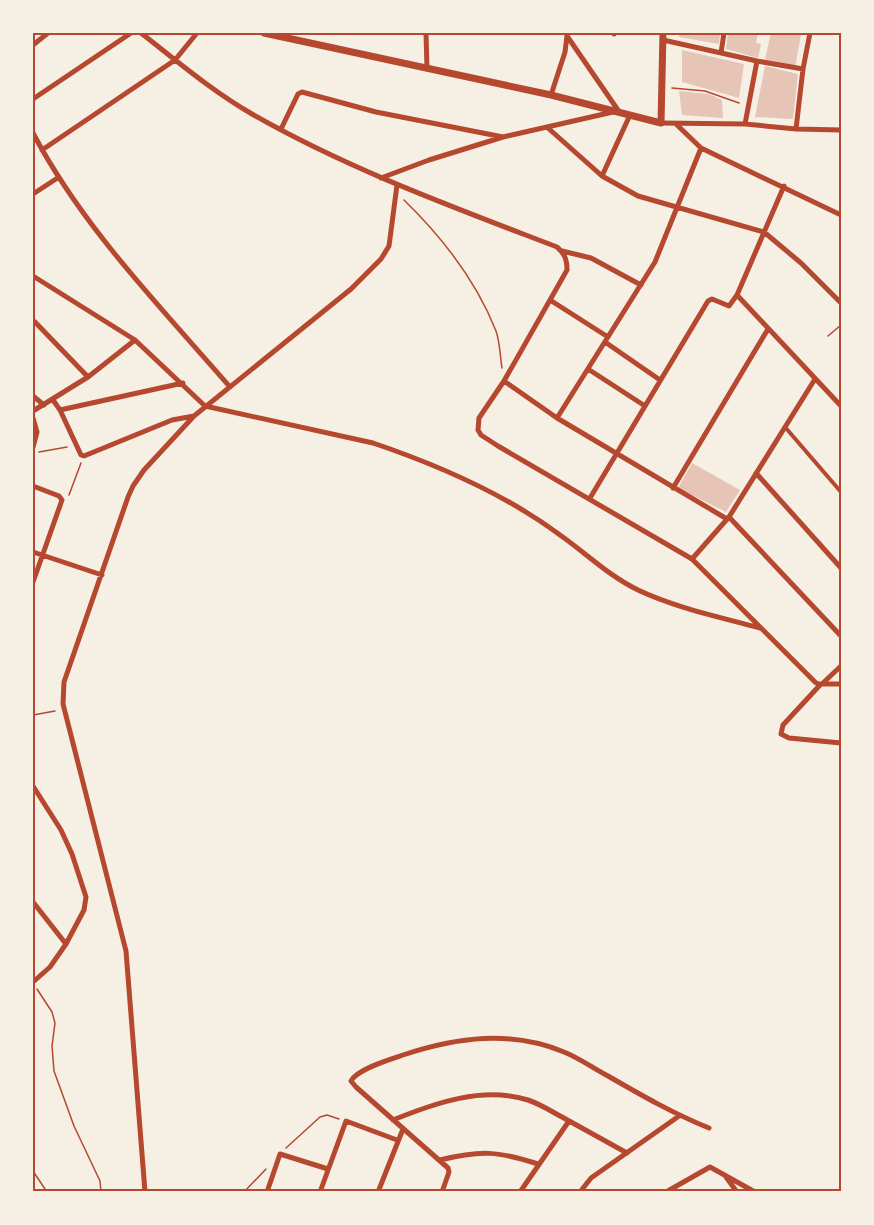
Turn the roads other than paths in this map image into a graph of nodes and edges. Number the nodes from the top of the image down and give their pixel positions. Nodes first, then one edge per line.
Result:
1 (48, 33) edge
2 (131, 33) edge
3 (141, 33) edge
4 (197, 33) edge
5 (264, 33) edge
6 (426, 33) edge
7 (724, 33) edge
8 (810, 33) edge
9 (567, 34) edge
10 (663, 37) edge
11 (33, 45) edge
12 (721, 53) junction
13 (176, 60) junction
14 (757, 62) junction
15 (427, 69) junction
16 (803, 69) junction
17 (551, 95) junction
18 (33, 99) edge
19 (617, 112) junction
20 (630, 115) junction
21 (661, 123) junction
22 (676, 124) junction
23 (745, 124) junction
24 (548, 128) junction
25 (281, 129) junction
26 (796, 129) junction
27 (841, 130) edge
28 (33, 133) edge
29 (503, 138) junction
30 (701, 148) junction
31 (42, 150) junction
32 (602, 176) junction
33 (59, 177) junction
34 (381, 178) junction
35 (397, 185) junction
36 (784, 186) junction
37 (33, 194) edge
38 (677, 208) junction
39 (841, 215) edge
40 (764, 232) junction
41 (562, 251) junction
42 (33, 276) edge
43 (641, 285) junction
44 (737, 296) junction
45 (550, 300) junction
46 (841, 303) edge
47 (35, 322) dead end
48 (768, 329) junction
49 (135, 340) junction
50 (606, 340) junction
51 (588, 369) junction
52 (88, 377) junction
53 (815, 379) junction
54 (660, 380) junction
55 (504, 381) junction
56 (183, 384) junction
57 (230, 387) junction
58 (33, 396) edge
59 (53, 400) junction
60 (44, 405) junction
61 (205, 406) junction
62 (645, 406) junction
63 (841, 406) edge
64 (60, 410) junction
65 (33, 411) edge
66 (194, 416) junction
67 (33, 418) edge
68 (556, 418) junction
69 (785, 427) junction
70 (33, 447) edge
71 (616, 454) junction
72 (756, 473) junction
73 (33, 486) edge
74 (673, 488) junction
75 (841, 492) edge
76 (590, 498) junction
77 (728, 518) junction
78 (33, 552) edge
79 (43, 556) junction
80 (692, 559) junction
81 (841, 568) edge
82 (102, 575) junction
83 (33, 582) edge
84 (761, 628) junction
85 (841, 636) edge
86 (841, 666) edge
87 (822, 684) junction
88 (841, 684) edge
89 (841, 743) edge
90 (33, 786) edge
91 (33, 902) edge
92 (66, 944) junction
93 (33, 982) edge
94 (679, 1116) junction
95 (393, 1120) junction
96 (569, 1121) junction
97 (709, 1128) dead end
98 (403, 1130) junction
99 (397, 1140) junction
100 (627, 1153) junction
101 (440, 1160) junction
102 (538, 1164) junction
103 (328, 1169) junction
104 (725, 1176) junction
105 (145, 1192) edge
106 (267, 1192) edge
107 (320, 1192) edge
108 (378, 1192) edge
109 (442, 1192) edge
110 (520, 1192) edge
111 (580, 1192) edge
112 (666, 1192) edge
113 (737, 1192) edge
114 (755, 1192) edge

1 - 11 street
2 - 18 street
3 - 13 street
4 - 13 street
5 - 15 street
6 - 15 street
7 - 12 street
8 - 16 street
9 - 17 street
9 - 19 street
10 - 12 street
10 - 21 street
12 - 14 street
13 - 25 street
13 - 31 street
14 - 16 street
14 - 23 street
15 - 17 street
16 - 26 street
17 - 19 street
19 - 20 street
19 - 24 street
20 - 21 street
20 - 32 street
21 - 22 street
22 - 23 street
22 - 30 street
23 - 26 street
24 - 29 street
24 - 32 street
25 - 29 street
25 - 34 street
26 - 27 street
28 - 31 street
29 - 34 street
30 - 36 street
30 - 38 street
31 - 33 street
32 - 38 street
33 - 37 street
33 - 57 street
34 - 35 street
35 - 41 street
35 - 57 street
36 - 39 street
36 - 40 street
38 - 40 street
38 - 43 street
40 - 44 street
40 - 46 street
41 - 43 street
41 - 45 street
42 - 49 street
43 - 50 street
44 - 48 street
44 - 54 street
45 - 50 street
45 - 55 street
47 - 52 street
48 - 53 street
48 - 74 street
49 - 52 street
49 - 56 street
50 - 51 street
50 - 54 street
51 - 62 street
51 - 68 street
52 - 59 street
53 - 63 street
53 - 69 street
54 - 62 street
55 - 68 street
55 - 76 street
56 - 61 street
56 - 64 street
57 - 61 street
58 - 60 street
59 - 60 street
59 - 64 street
60 - 65 street
61 - 66 street
61 - 84 street
62 - 71 street
64 - 66 street
66 - 82 street
67 - 70 street
68 - 71 street
69 - 72 street
69 - 75 street
71 - 74 street
71 - 76 street
72 - 77 street
72 - 81 street
73 - 79 street
74 - 77 street
76 - 80 street
77 - 80 street
77 - 85 street
78 - 79 street
79 - 82 street
79 - 83 street
80 - 84 street
82 - 105 street
84 - 87 street
86 - 87 street
87 - 88 street
87 - 89 street
90 - 92 street
91 - 92 street
92 - 93 street
94 - 95 street
94 - 97 street
94 - 100 street
95 - 96 street
95 - 98 street
96 - 100 street
96 - 102 street
98 - 99 street
98 - 101 street
99 - 103 street
99 - 108 street
100 - 111 street
101 - 102 street
101 - 109 street
102 - 110 street
103 - 106 street
103 - 107 street
104 - 112 street
104 - 113 street
104 - 114 street

